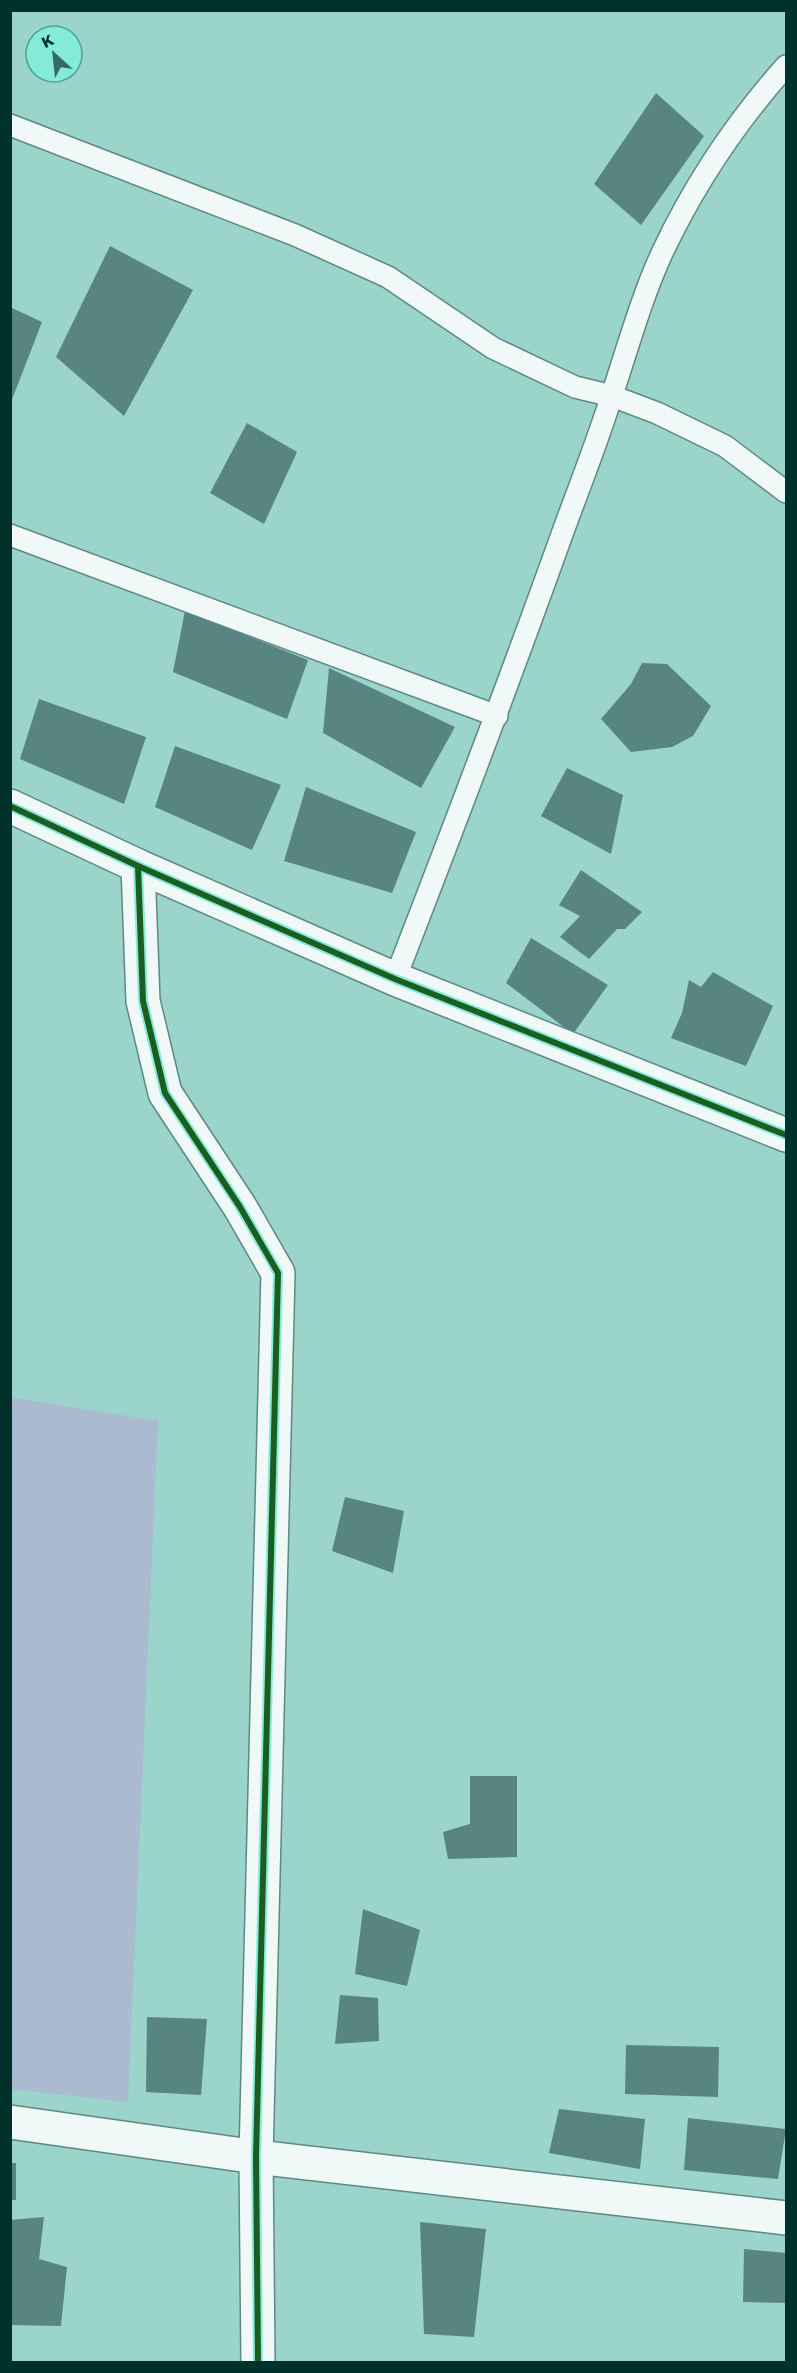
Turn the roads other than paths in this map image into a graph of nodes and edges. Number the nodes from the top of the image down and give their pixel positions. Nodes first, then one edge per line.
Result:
1 (786, 66) edge
2 (10, 125) edge
3 (612, 396) junction
4 (786, 492) edge
5 (10, 535) edge
6 (497, 716) junction
7 (10, 806) edge
8 (138, 866) junction
9 (395, 979) junction
10 (786, 1135) edge
11 (10, 2122) edge
12 (256, 2157) junction
13 (786, 2218) edge
14 (258, 2362) edge

1 - 3 lane
2 - 3 lane
3 - 4 lane
3 - 6 lane
5 - 6 lane
6 - 9 lane
7 - 8 street
8 - 9 street
8 - 12 street
9 - 10 street
11 - 12 street
12 - 13 street
12 - 14 street

